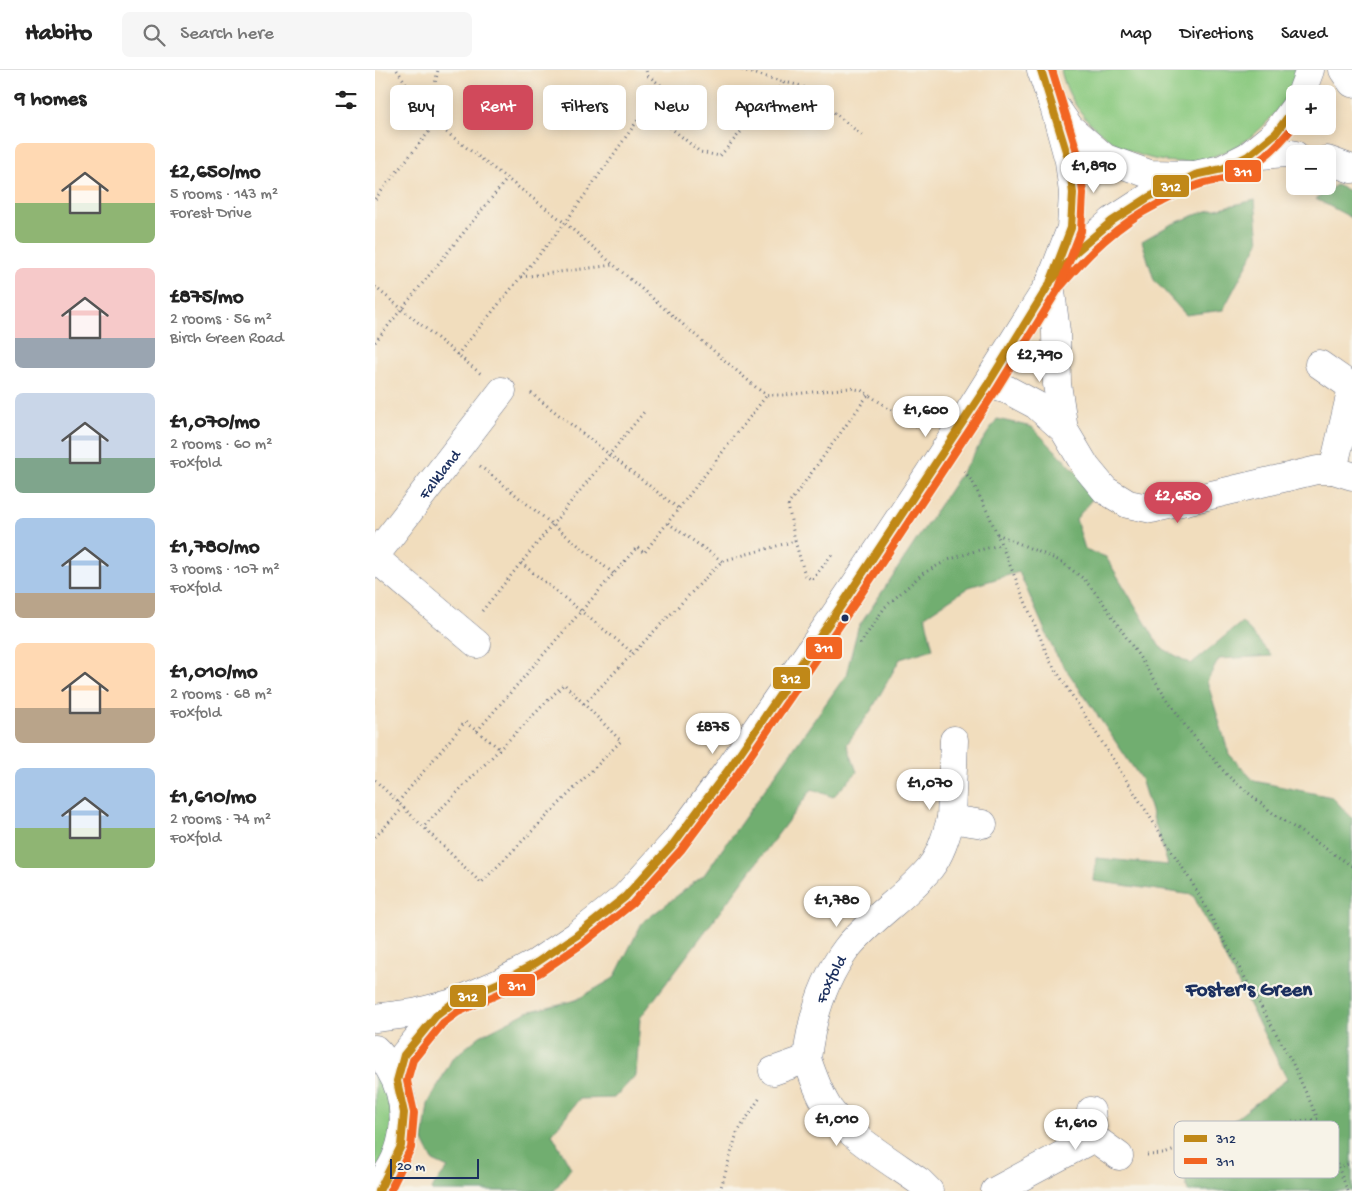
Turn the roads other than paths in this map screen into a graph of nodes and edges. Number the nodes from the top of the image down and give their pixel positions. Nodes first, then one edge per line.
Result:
1 (1310, 70) edge
2 (1343, 70) edge
3 (1040, 71) edge
4 (1352, 83) edge
5 (1304, 85) edge
6 (1052, 102) junction
7 (1286, 119) edge
8 (1286, 154) edge
9 (1248, 156) junction
10 (1336, 163) edge
11 (1352, 169) edge
12 (1195, 175) junction
13 (1050, 283) junction
14 (1319, 364) dead end
15 (988, 384) junction
16 (1352, 388) edge
17 (502, 391) road end
18 (1064, 430) junction
19 (1343, 473) edge
20 (375, 557) edge
21 (470, 639) road end
22 (954, 740) dead end
23 (951, 819) junction
24 (983, 824) dead end
25 (453, 1003) junction
26 (375, 1018) edge
27 (375, 1050) edge
28 (807, 1059) junction
29 (773, 1071) road end
30 (397, 1080) junction
31 (1091, 1111) dead end
32 (1093, 1138) junction
33 (1119, 1156) road end
34 (380, 1185) edge
35 (929, 1191) edge
36 (995, 1191) edge

1 - 5 street
2 - 4 street
3 - 6 street
6 - 12 street
6 - 13 street
7 - 9 street
8 - 9 street
9 - 12 street
10 - 11 street
12 - 13 street
13 - 15 street
13 - 18 street
14 - 16 street
15 - 18 street
15 - 25 street, bridge
16 - 19 street
17 - 20 street, Falkland
18 - 19 street
20 - 21 street
22 - 23 street, Foxfold
23 - 24 street
23 - 28 street, Foxfold
25 - 26 street
25 - 30 street
27 - 30 street
28 - 29 street
28 - 35 street, Foxfold
30 - 34 street
31 - 32 street
32 - 33 street
32 - 36 street

